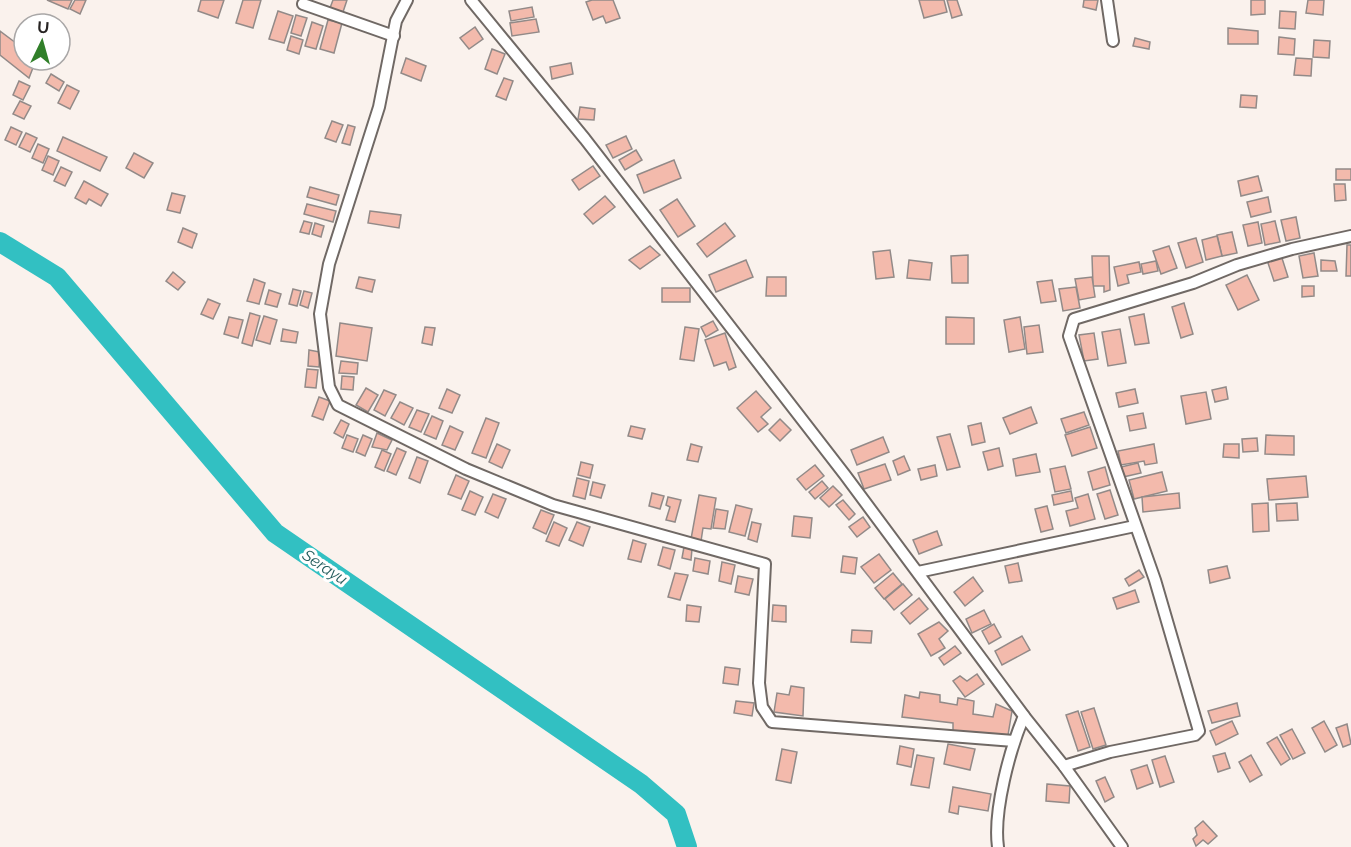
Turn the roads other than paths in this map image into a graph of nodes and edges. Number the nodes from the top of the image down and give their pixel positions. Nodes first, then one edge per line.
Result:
1 (407, 0) edge
2 (471, 0) edge
3 (1107, 0) edge
4 (303, 4) dead end
5 (394, 36) junction
6 (1113, 41) dead end
7 (1351, 236) edge
8 (1135, 526) junction
9 (918, 572) junction
10 (1024, 716) junction
11 (1014, 741) junction
12 (1064, 766) junction
13 (998, 847) edge
14 (1122, 847) edge

1 - 5 street
2 - 9 street
3 - 6 street
4 - 5 street
5 - 11 street
7 - 8 street
8 - 9 street
8 - 12 street
9 - 10 street
10 - 11 street
10 - 12 street
11 - 13 street
12 - 14 street

